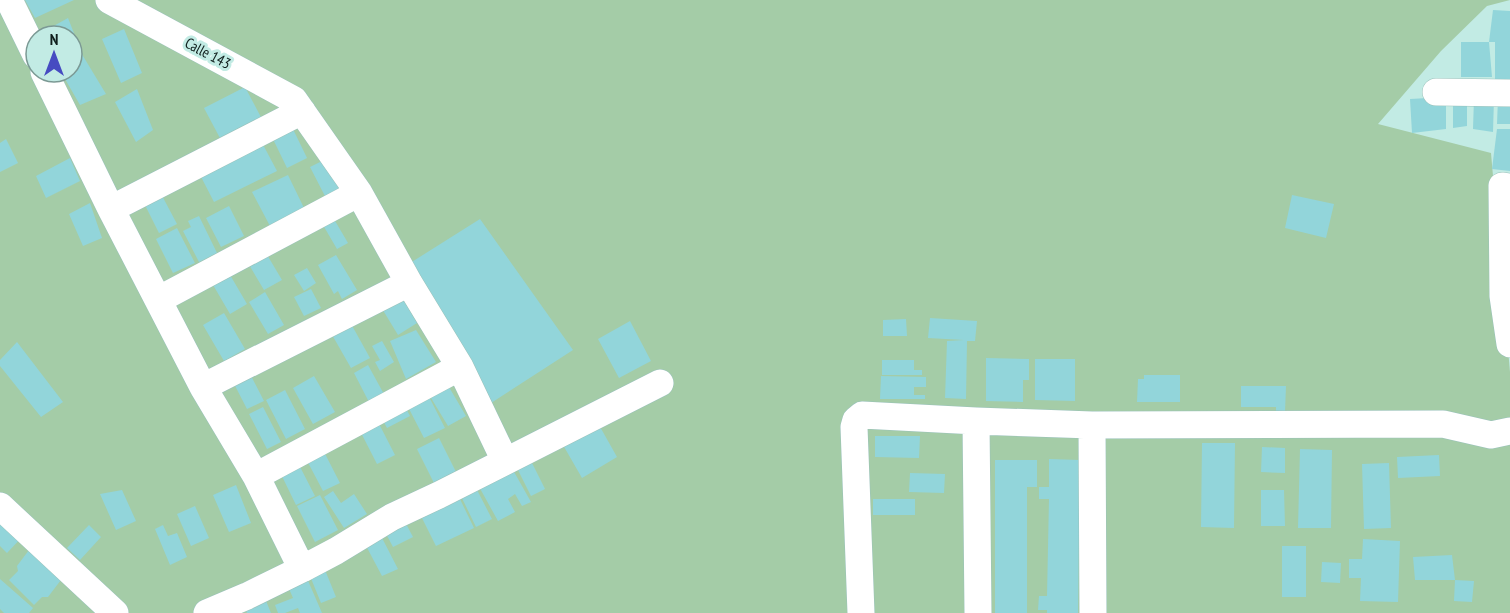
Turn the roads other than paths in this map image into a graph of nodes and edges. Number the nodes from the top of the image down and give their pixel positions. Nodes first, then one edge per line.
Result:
1 (9, 0) edge
2 (109, 0) edge
3 (24, 31) edge
4 (50, 84) edge
5 (1436, 92) dead end
6 (1510, 93) edge
7 (302, 111) junction
8 (1510, 186) edge
9 (359, 193) junction
10 (111, 209) junction
11 (409, 284) junction
12 (1507, 296) edge
13 (159, 300) junction
14 (1510, 344) edge
15 (460, 367) junction
16 (660, 383) dead end
17 (203, 387) junction
18 (976, 421) junction
19 (1092, 425) junction
20 (1510, 431) edge
21 (506, 461) junction
22 (256, 476) junction
23 (0, 506) edge
24 (302, 569) junction
25 (115, 613) edge
26 (207, 613) edge
27 (861, 613) edge
28 (978, 613) edge
29 (1093, 613) edge

1 - 3 street
2 - 7 street, Calle 143
4 - 10 street
5 - 6 street
7 - 9 street, Calle 143
7 - 10 street
8 - 12 street
9 - 11 street, Calle 143
9 - 13 street
10 - 13 street
11 - 15 street, Calle 143
11 - 17 street
12 - 14 street
13 - 17 street
15 - 21 street, Calle 143
15 - 22 street
16 - 21 street
17 - 22 street
18 - 19 street
18 - 27 street
18 - 28 street
19 - 20 street
19 - 29 street
21 - 24 street
22 - 24 street
23 - 25 street
24 - 26 street

